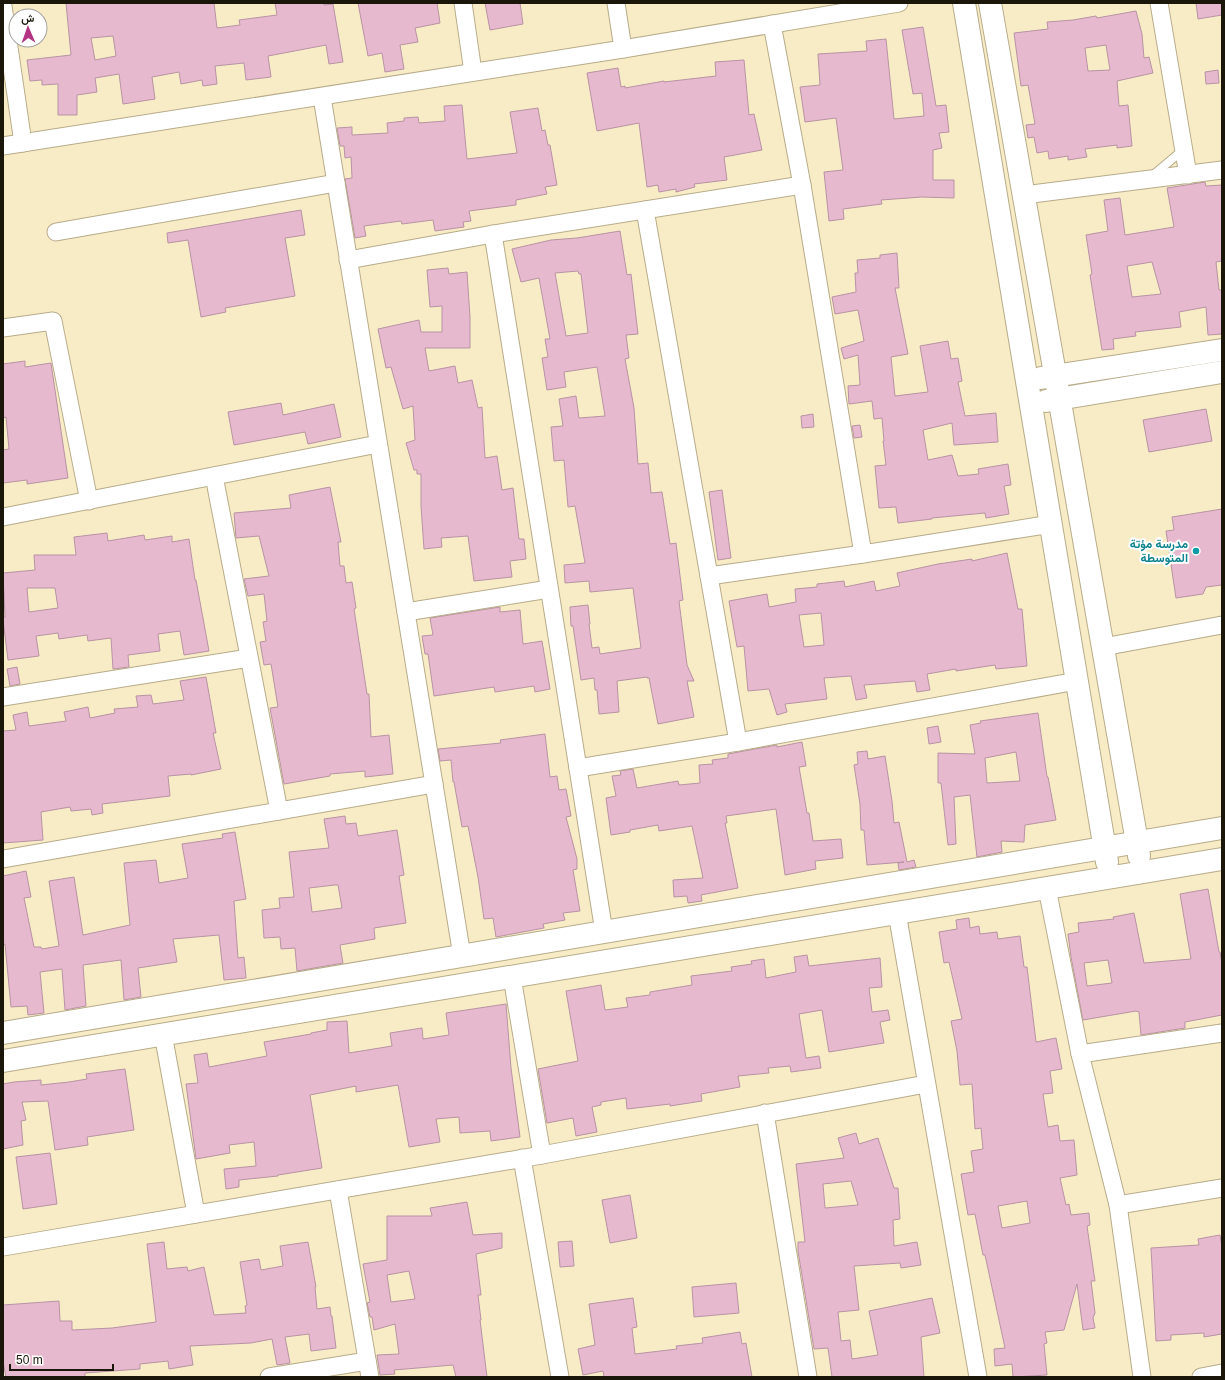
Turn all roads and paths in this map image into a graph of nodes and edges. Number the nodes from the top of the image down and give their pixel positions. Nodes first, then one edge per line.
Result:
1 (463, 3) edge
2 (616, 3) edge
3 (899, 3) edge
4 (964, 3) edge
5 (990, 3) edge
6 (1159, 3) edge
7 (3, 6) edge
8 (772, 24) junction
9 (623, 49) junction
10 (473, 72) junction
11 (322, 97) junction
12 (23, 143) junction
13 (3, 146) edge
14 (1184, 150) junction
15 (1222, 170) edge
16 (1188, 175) junction
17 (1147, 180) junction
18 (336, 183) junction
19 (802, 185) junction
20 (1024, 195) junction
21 (645, 210) junction
22 (56, 232) dead end
23 (493, 234) junction
24 (348, 260) junction
25 (3, 328) edge
26 (1222, 350) edge
27 (1222, 372) edge
28 (1055, 375) junction
29 (1027, 380) junction
30 (1059, 398) junction
31 (1031, 404) junction
32 (378, 444) junction
33 (214, 476) junction
34 (89, 500) junction
35 (3, 517) edge
36 (1051, 524) junction
37 (863, 554) junction
38 (709, 576) junction
39 (549, 588) junction
40 (406, 612) junction
41 (1222, 625) edge
42 (1103, 647) junction
43 (249, 658) junction
44 (1077, 681) junction
45 (3, 697) edge
46 (738, 742) junction
47 (578, 768) junction
48 (434, 784) junction
49 (279, 811) junction
50 (1222, 828) edge
51 (1137, 842) junction
52 (1104, 847) junction
53 (3, 859) edge
54 (1222, 859) edge
55 (1140, 873) junction
56 (1109, 878) junction
57 (1047, 888) junction
58 (897, 913) junction
59 (604, 932) junction
60 (462, 956) junction
61 (512, 977) junction
62 (3, 1033) edge
63 (163, 1034) junction
64 (1222, 1034) edge
65 (1080, 1054) junction
66 (3, 1061) edge
67 (926, 1084) junction
68 (765, 1113) junction
69 (542, 1155) junction
70 (522, 1158) junction
71 (1222, 1188) edge
72 (338, 1190) junction
73 (1118, 1204) junction
74 (196, 1214) junction
75 (3, 1248) edge
76 (369, 1369) edge
77 (1222, 1374) edge
78 (269, 1377) edge
79 (560, 1377) edge
80 (808, 1377) edge
81 (978, 1377) edge
82 (1142, 1377) edge
83 (1201, 1377) edge

1 - 10 street
2 - 9 street
3 - 8 street
4 - 29 street
5 - 20 street
6 - 14 street
7 - 12 street
8 - 9 street
8 - 19 street
9 - 10 street
10 - 11 street
11 - 12 street
11 - 18 street
12 - 13 street
14 - 16 street
14 - 17 lane
15 - 16 street
16 - 17 street
17 - 20 street
18 - 22 street
18 - 24 street
19 - 21 street
19 - 37 street
20 - 28 street
21 - 23 street
21 - 38 street
23 - 24 street
23 - 39 street
24 - 32 street
25 - 34 street
26 - 28 street
27 - 30 street
28 - 29 street
28 - 30 street
29 - 31 street
30 - 31 street
30 - 42 street
31 - 36 street
32 - 33 street
32 - 40 street
33 - 34 street
33 - 43 street
34 - 35 street
36 - 37 street
36 - 44 street
37 - 38 street
38 - 46 street
39 - 40 street
39 - 47 street
40 - 48 street
41 - 42 street
42 - 51 street
43 - 45 street
43 - 49 street
44 - 46 street
44 - 52 street
46 - 47 street
47 - 59 street
48 - 49 street
48 - 60 street
49 - 53 street
50 - 51 street
51 - 52 street
51 - 55 street
52 - 56 street
52 - 59 street
54 - 55 street
55 - 56 street
56 - 57 street
57 - 58 street
57 - 65 street
58 - 61 street
58 - 67 street
59 - 60 street
60 - 62 street
61 - 63 street
61 - 69 street
63 - 66 street
63 - 74 street
64 - 65 street
65 - 73 street
67 - 68 street
67 - 81 street
68 - 69 street
68 - 80 street
69 - 70 street
70 - 72 street
70 - 79 street
71 - 73 street
72 - 74 street
72 - 76 street
73 - 82 street
74 - 75 street
76 - 78 street
77 - 83 street

